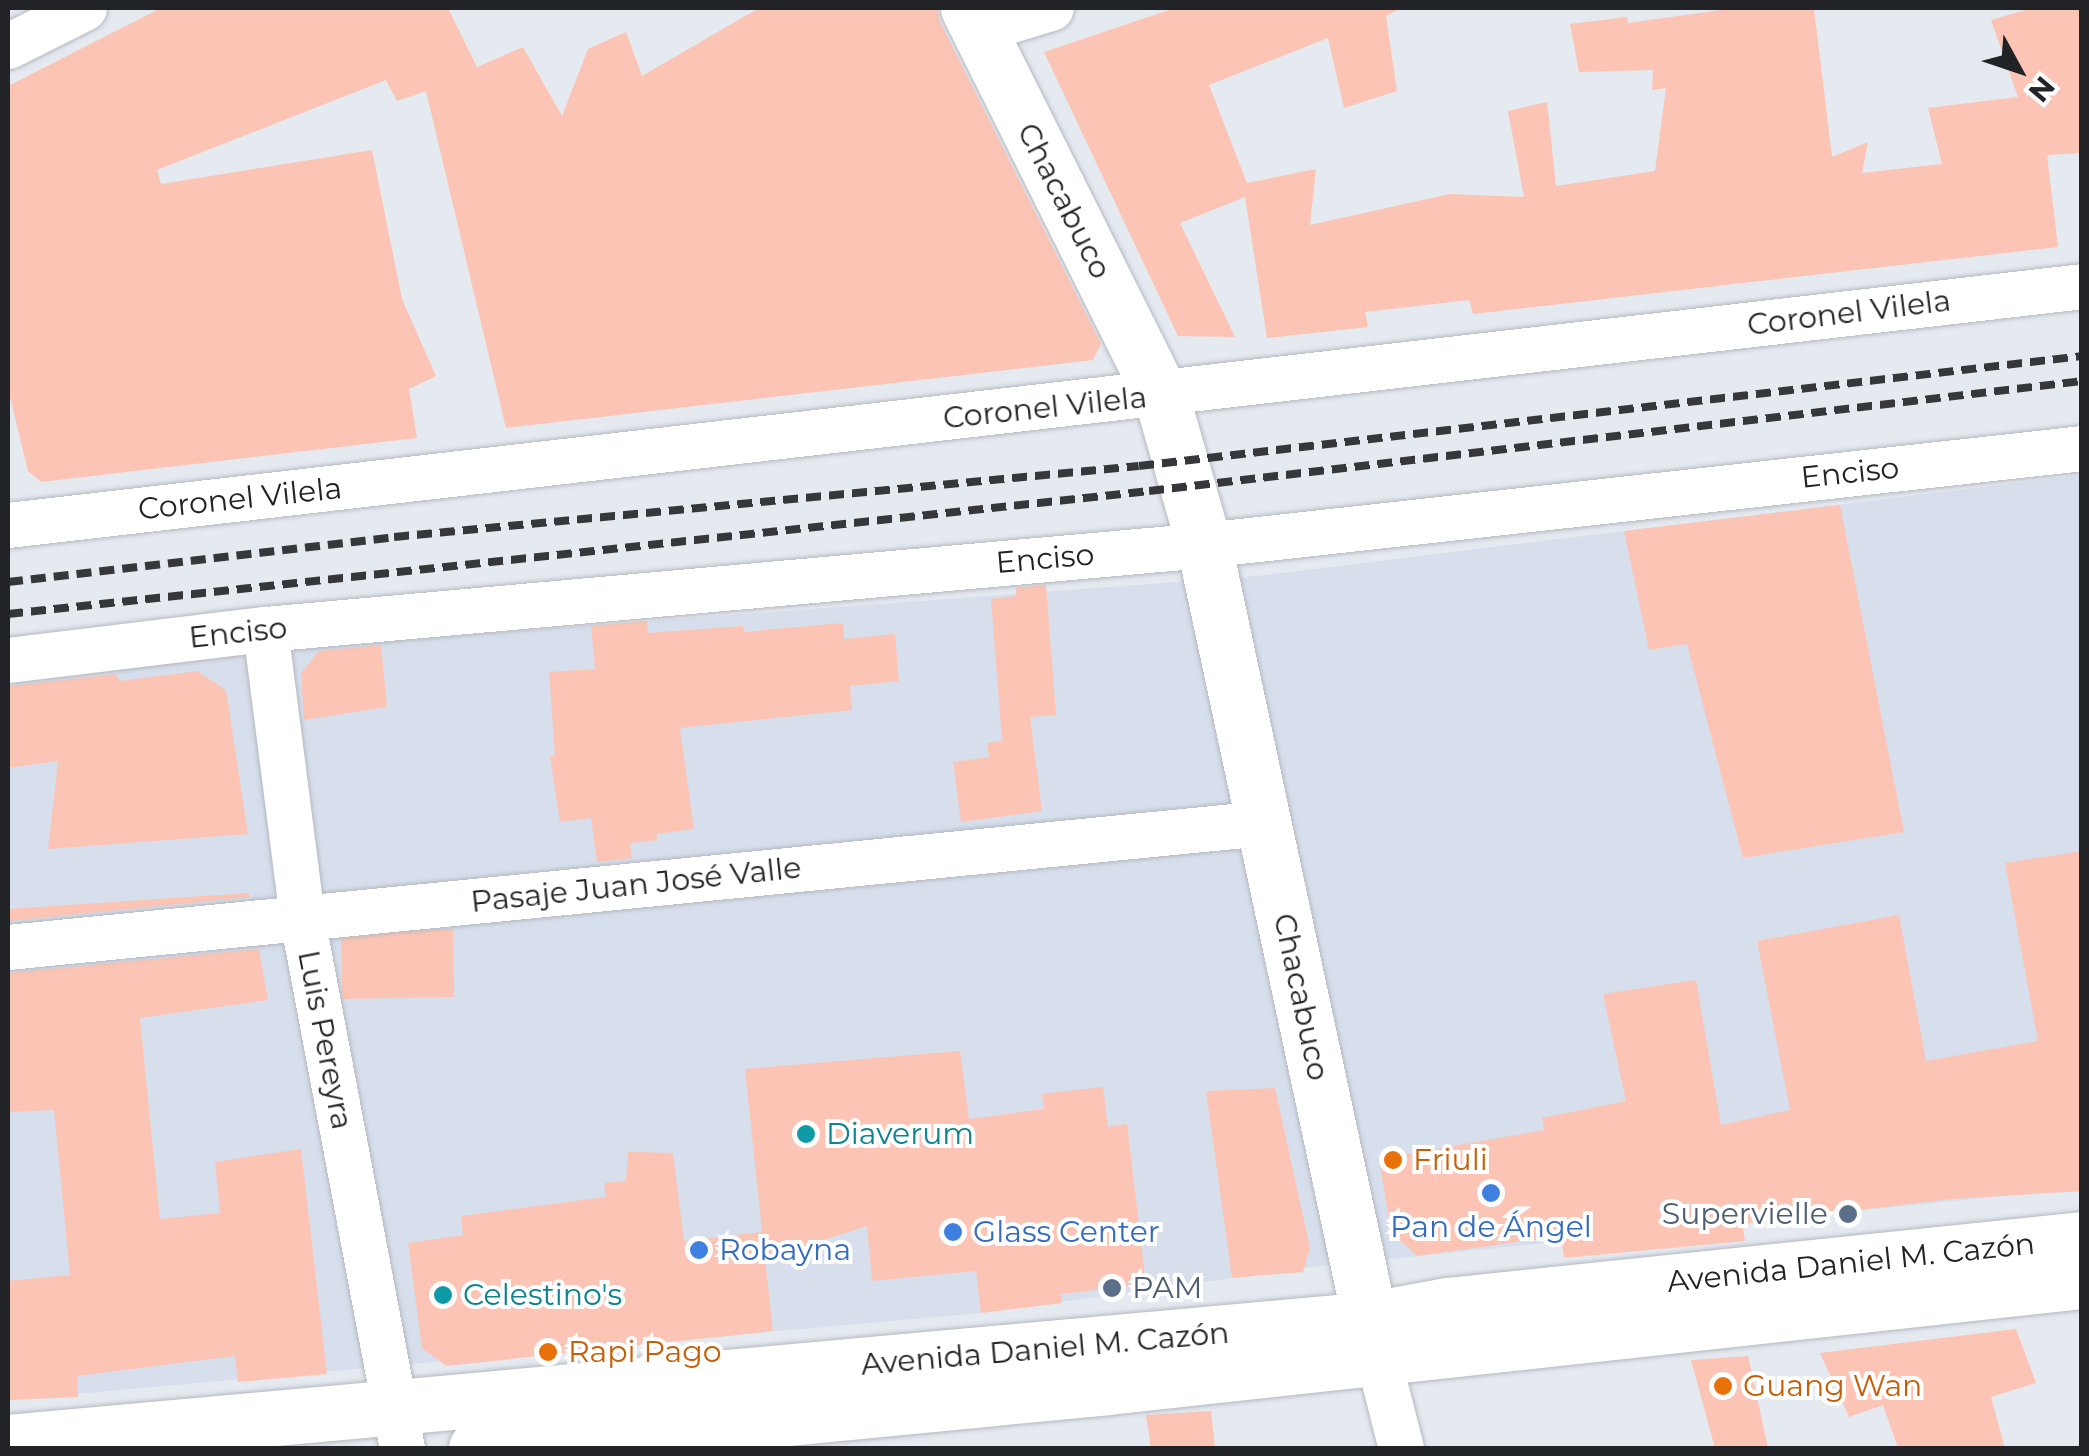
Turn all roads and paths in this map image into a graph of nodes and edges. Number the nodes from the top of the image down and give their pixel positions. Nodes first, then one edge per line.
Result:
1 (84, 8) edge
2 (1050, 8) edge
3 (972, 19) edge
4 (8, 46) edge
5 (2082, 286) edge
6 (1162, 395) junction
7 (2082, 448) edge
8 (8, 525) edge
9 (1204, 545) junction
10 (265, 629) junction
11 (8, 660) edge
12 (1264, 823) junction
13 (302, 918) junction
14 (8, 947) edge
15 (2082, 1238) edge
16 (2082, 1281) edge
17 (1374, 1338) junction
18 (398, 1429) edge
19 (8, 1442) edge
20 (476, 1448) edge
21 (1401, 1448) edge

1 - 4 street
2 - 3 street
3 - 6 main road, Chacabuco
5 - 6 street, Coronel Vilela
6 - 8 street, Coronel Vilela
6 - 9 main road, Chacabuco
7 - 9 street, Enciso
9 - 10 street, Enciso
9 - 12 main road, Chacabuco
10 - 11 street, Enciso
10 - 13 street, Luis Pereyra
12 - 13 street, Pasaje Juan José Valle
12 - 17 main road, Chacabuco
13 - 14 street, Pasaje Juan José Valle
13 - 18 street, Luis Pereyra
15 - 17 main road, Avenida Daniel M. Cazón
16 - 17 main road, Avenida Daniel M. Cazón
17 - 18 main road, Avenida Daniel M. Cazón
17 - 20 main road, Avenida Daniel M. Cazón
17 - 21 street, Chacabuco
18 - 19 main road, Avenida Daniel M. Cazón

